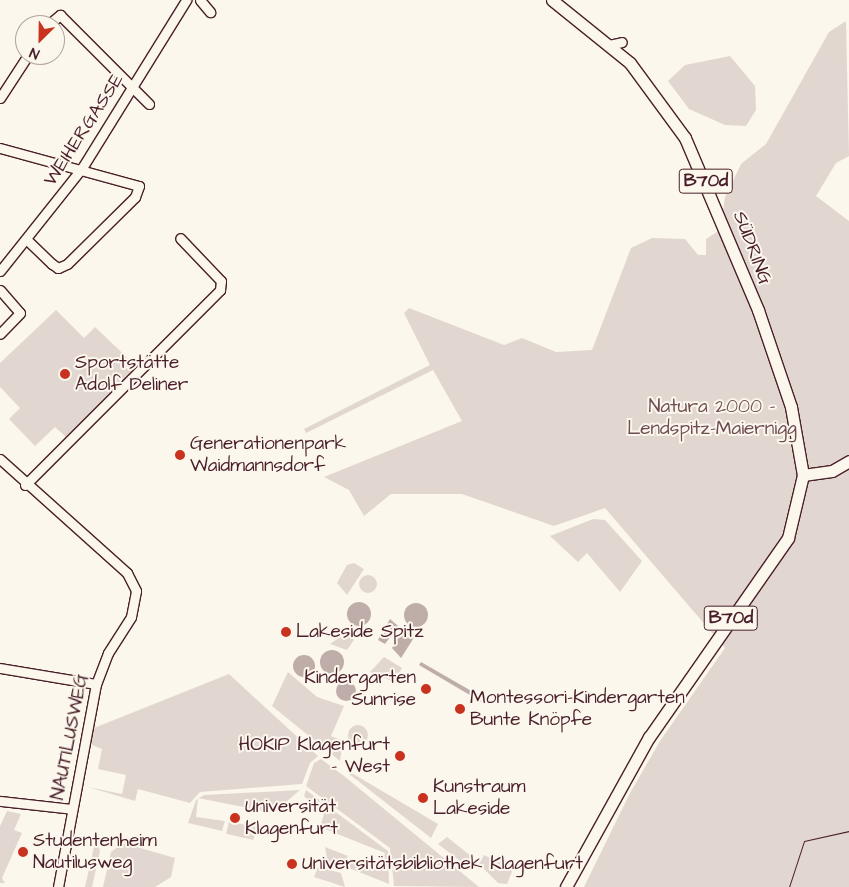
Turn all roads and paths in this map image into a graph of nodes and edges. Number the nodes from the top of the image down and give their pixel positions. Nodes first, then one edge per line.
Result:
1 (186, 0) edge
2 (200, 0) edge
3 (552, 0) edge
4 (210, 12) dead end
5 (65, 20) edge
6 (622, 42) dead end
7 (609, 45) junction
8 (21, 65) edge
9 (132, 85) junction
10 (0, 98) edge
11 (149, 104) dead end
12 (0, 148) edge
13 (82, 168) junction
14 (180, 238) dead end
15 (27, 240) junction
16 (0, 271) edge
17 (0, 290) edge
18 (0, 334) edge
19 (0, 458) edge
20 (849, 461) edge
21 (803, 475) junction
22 (25, 485) junction
23 (0, 668) edge
24 (96, 684) junction
25 (0, 801) edge
26 (72, 809) junction
27 (58, 887) edge
28 (566, 887) edge

1 - 9 street, WEIHERGASSE
2 - 4 street
3 - 7 main road, SÜDRING / B70d
5 - 9 street
6 - 7 street
7 - 21 main road, SÜDRING / B70d
8 - 10 street
9 - 11 street
9 - 13 street, WEIHERGASSE
12 - 13 street
13 - 15 street, WEIHERGASSE
13 - 15 street
14 - 22 street
15 - 16 street, WEIHERGASSE
17 - 18 street
19 - 22 street
20 - 21 main road
21 - 28 main road, B70d
22 - 24 street, NAUTILUSWEG
23 - 24 street
24 - 26 street, NAUTILUSWEG
25 - 26 street
26 - 27 street, NAUTILUSWEG

